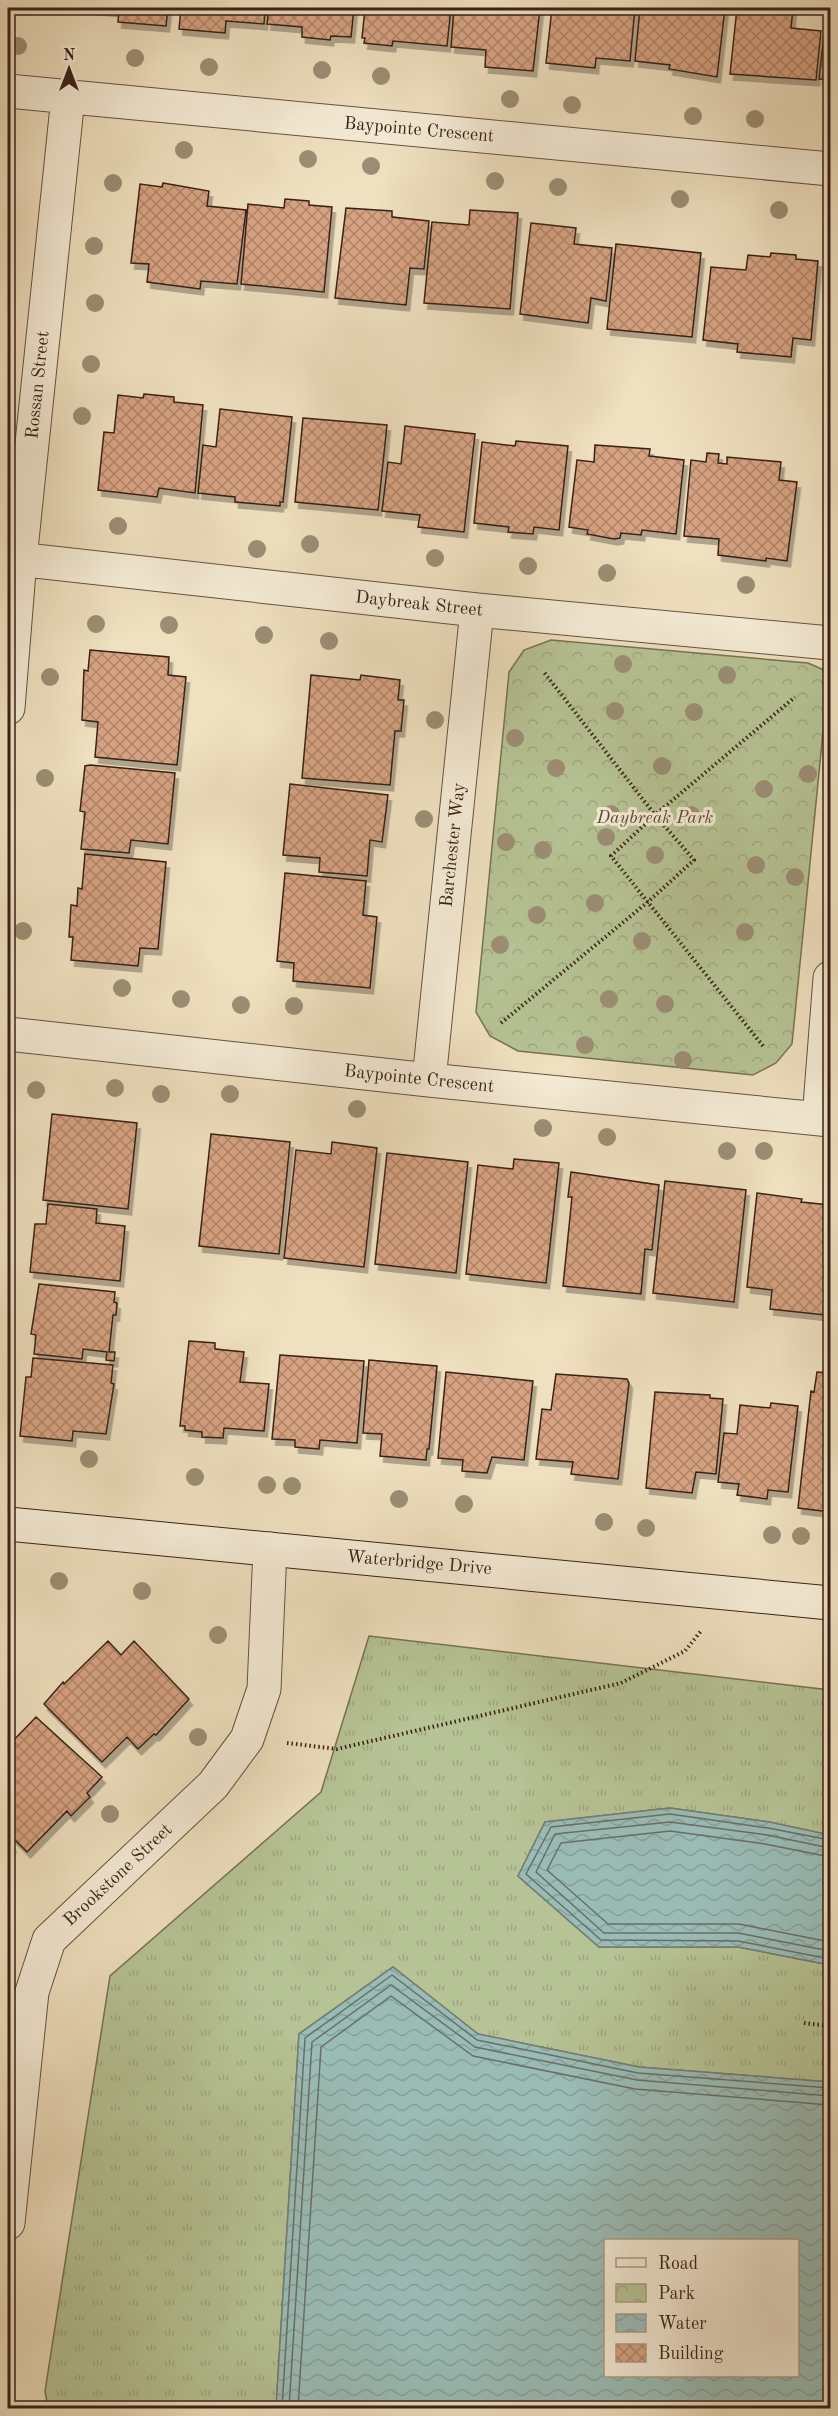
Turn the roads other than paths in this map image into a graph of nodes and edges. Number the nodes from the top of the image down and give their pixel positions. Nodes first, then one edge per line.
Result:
1 (8, 91) edge
2 (68, 97) junction
3 (831, 169) edge
4 (14, 559) edge
5 (477, 610) junction
6 (831, 643) edge
7 (8, 708) edge
8 (831, 978) edge
9 (8, 1034) edge
10 (429, 1080) junction
11 (825, 1119) edge
12 (8, 1524) edge
13 (270, 1549) junction
14 (831, 1603) edge
15 (8, 2223) edge

1 - 2 street, Baypointe Crescent
2 - 3 street, Baypointe Crescent
2 - 4 street, Rossan Street
4 - 5 street, Daybreak Street
4 - 7 street, Rossan Street
5 - 6 street, Daybreak Street
5 - 10 street, Barchester Way
8 - 11 street
9 - 10 street, Baypointe Crescent
10 - 11 street, Baypointe Crescent
12 - 13 street, Waterbridge Drive
13 - 14 street, Waterbridge Drive
13 - 15 street, Brookstone Street

